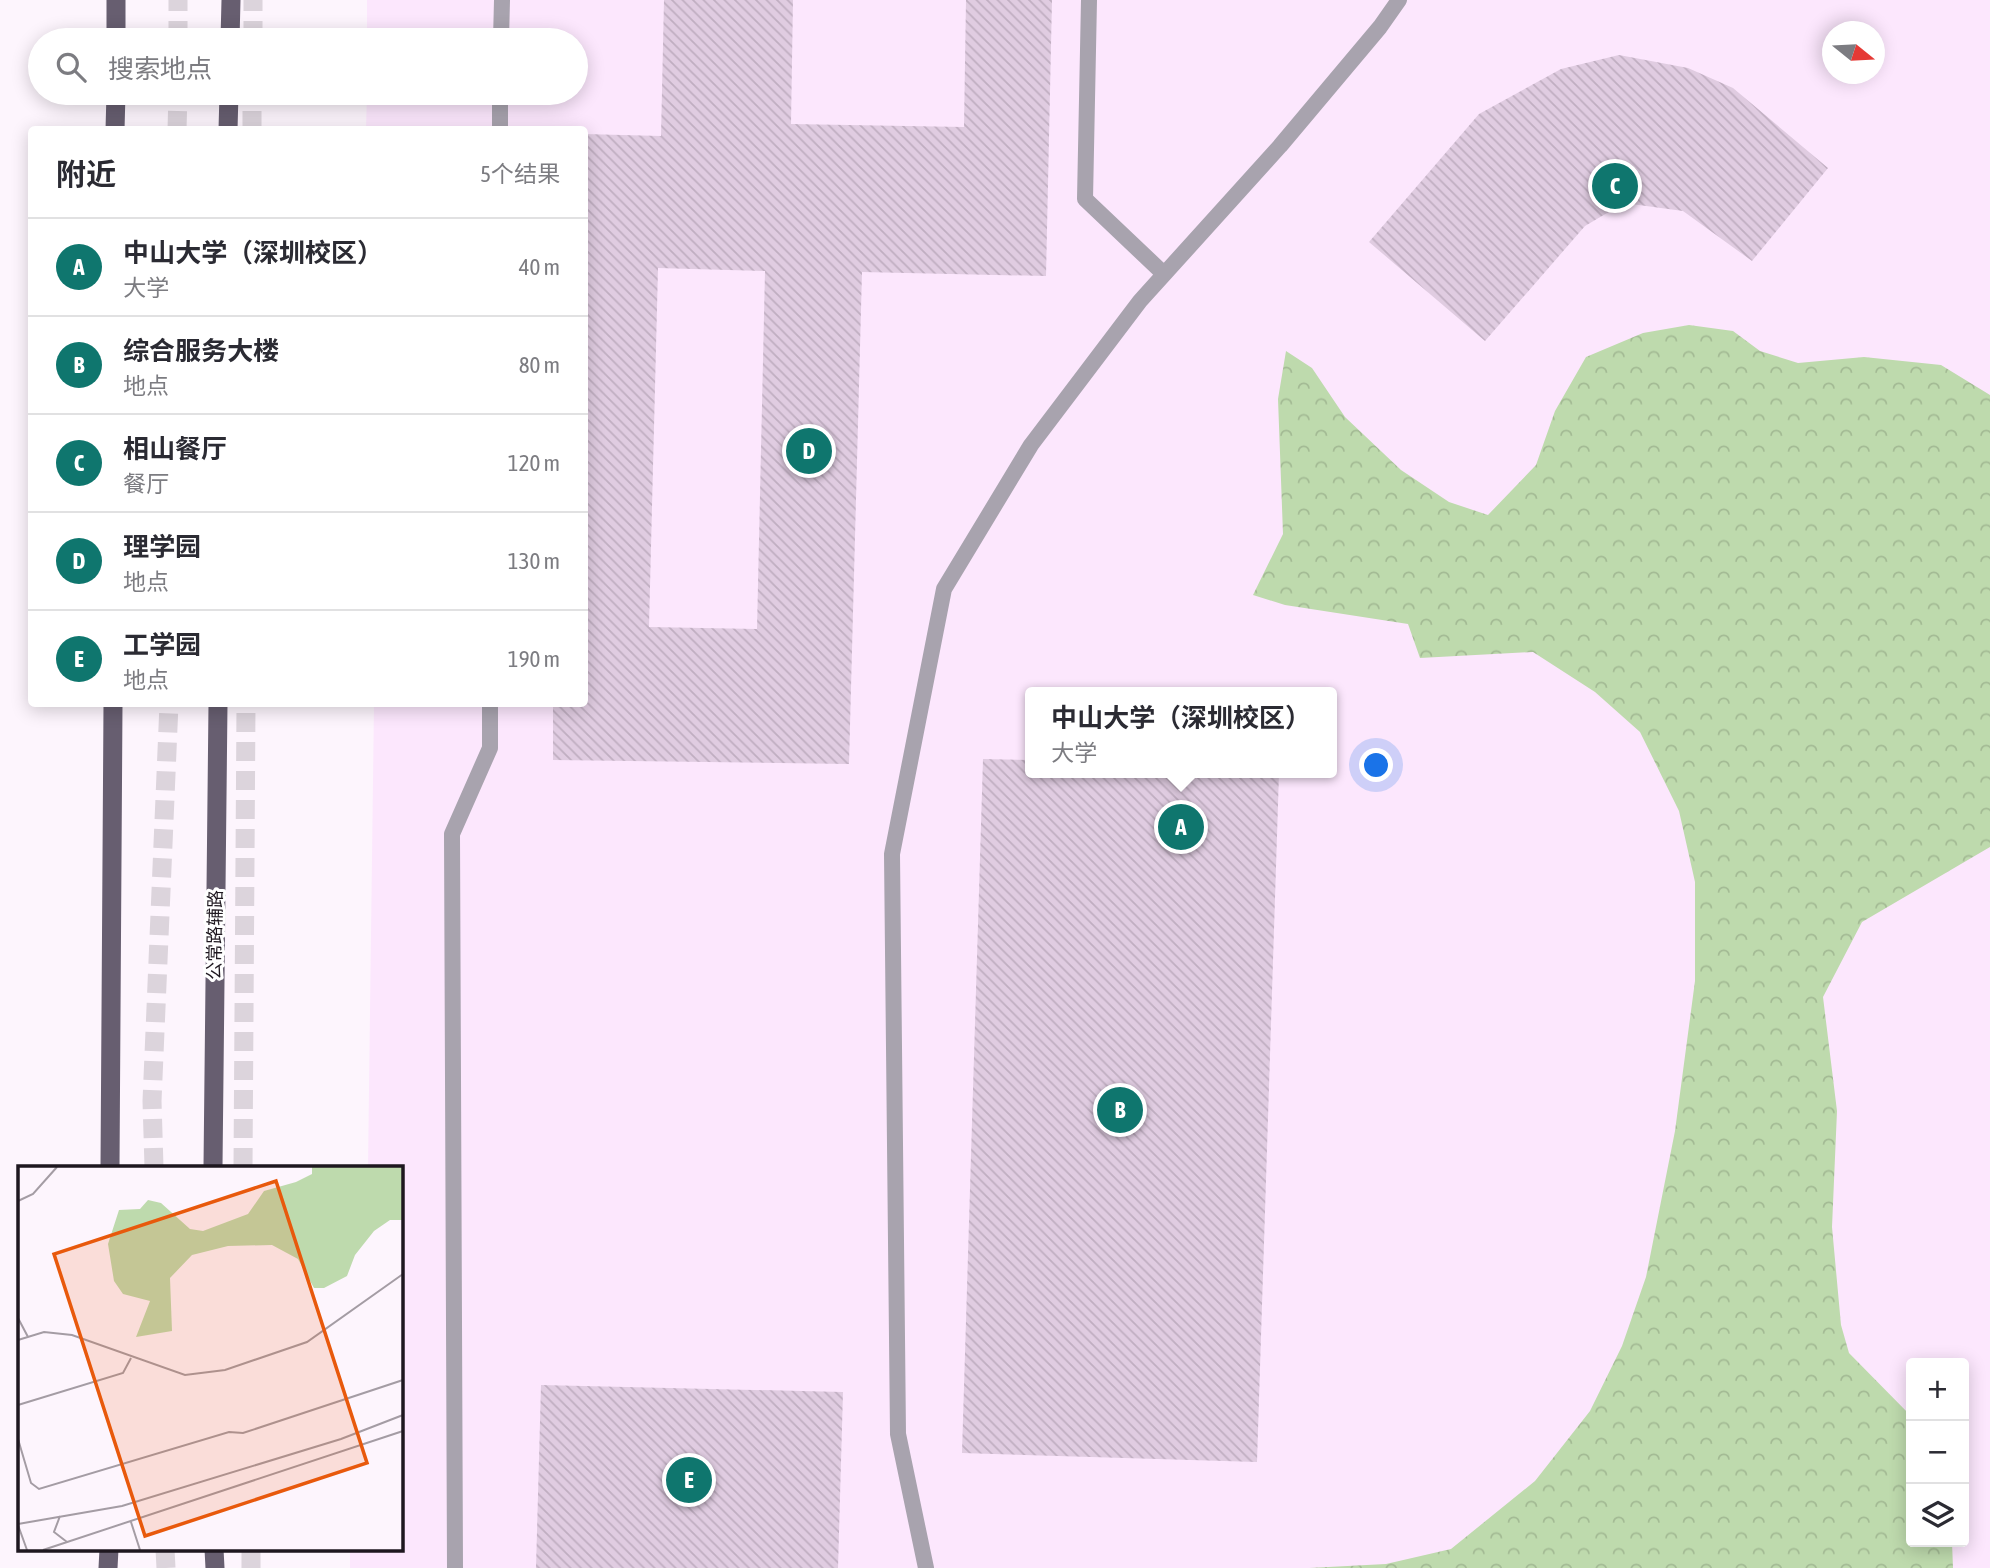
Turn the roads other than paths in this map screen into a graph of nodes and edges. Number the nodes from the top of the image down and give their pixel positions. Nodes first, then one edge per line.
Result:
1 (116, 0) edge
2 (231, 0) edge
3 (502, 0) edge
4 (1089, 0) edge
5 (1399, 0) edge
6 (116, 28) edge
7 (230, 28) edge
8 (501, 28) edge
9 (116, 105) edge
10 (229, 105) edge
11 (500, 105) edge
12 (116, 126) edge
13 (228, 126) edge
14 (500, 126) edge
15 (1164, 274) junction
16 (113, 707) edge
17 (218, 707) edge
18 (491, 707) edge
19 (110, 1166) edge
20 (213, 1166) edge
21 (108, 1550) edge
22 (214, 1550) edge
23 (108, 1568) edge
24 (215, 1568) edge
25 (456, 1568) edge
26 (926, 1568) edge

1 - 6 main road
2 - 7 main road
3 - 8 lane
4 - 15 lane
5 - 15 lane
9 - 12 main road
10 - 13 main road
11 - 14 lane
15 - 26 lane
16 - 19 main road
17 - 20 main road, 公常路辅路
18 - 25 lane
21 - 23 main road
22 - 24 main road

